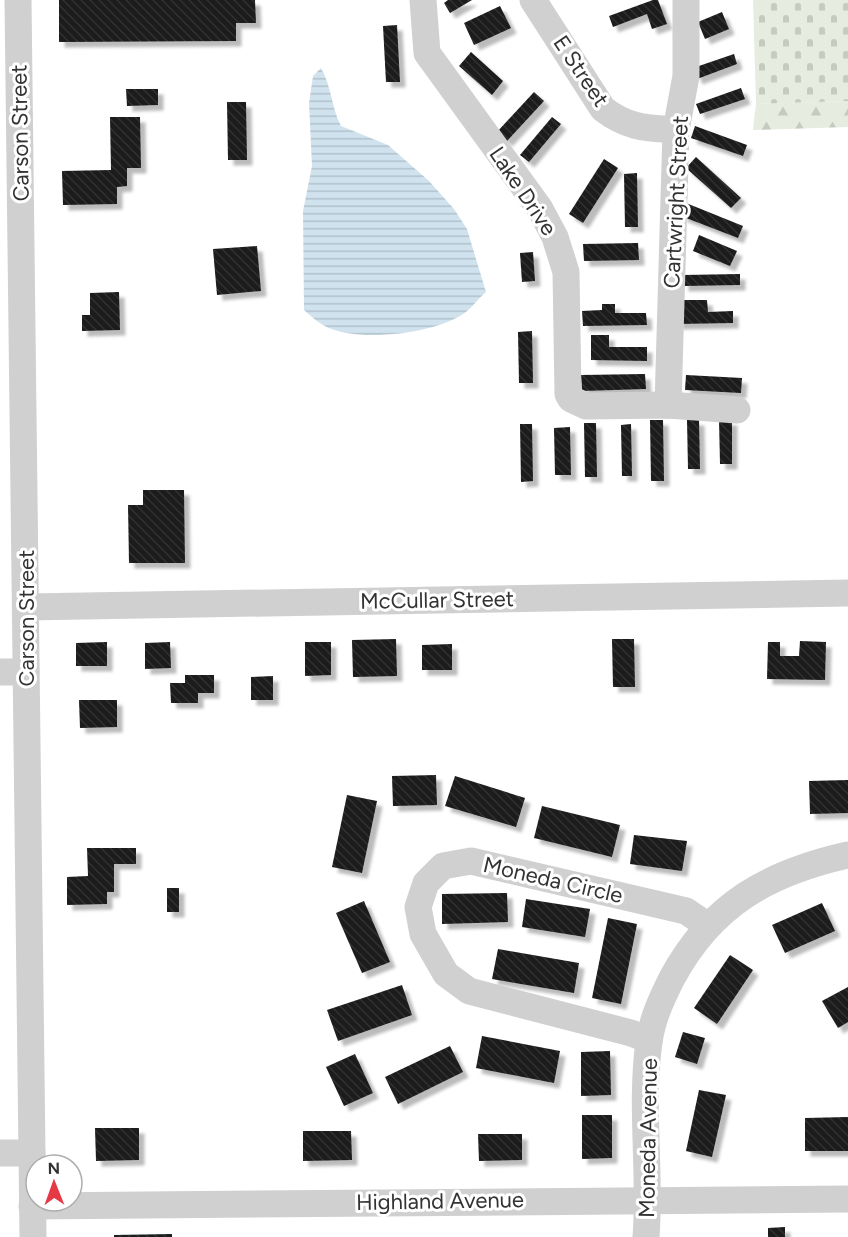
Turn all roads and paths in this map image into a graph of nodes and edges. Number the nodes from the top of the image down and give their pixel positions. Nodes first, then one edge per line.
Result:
1 (18, 0) edge
2 (423, 0) edge
3 (533, 0) edge
4 (686, 0) edge
5 (676, 130) junction
6 (668, 405) junction
7 (736, 410) dead end
8 (848, 593) edge
9 (27, 607) junction
10 (13, 672) edge
11 (848, 855) edge
12 (708, 926) junction
13 (649, 1040) junction
14 (0, 1153) edge
15 (24, 1153) edge
16 (32, 1153) edge
17 (649, 1198) junction
18 (848, 1199) edge
19 (84, 1205) edge
20 (32, 1213) edge
21 (33, 1237) edge
22 (646, 1237) edge

1 - 9 street, Carson Street
2 - 6 street, Lake Drive
3 - 5 street, E Street
4 - 5 street, Cartwright Street
5 - 6 street, Cartwright Street
6 - 7 street
8 - 9 street, McCullar Street
9 - 10 street, Carson Street
10 - 16 street, Carson Street
11 - 12 street, Moneda Avenue
12 - 13 street, Moneda Avenue
12 - 13 street, Moneda Circle
13 - 17 street, Moneda Avenue
14 - 15 street
17 - 18 street, Highland Avenue
17 - 19 street, Highland Avenue
17 - 22 street, Moneda Avenue
20 - 21 street, Carson Street

